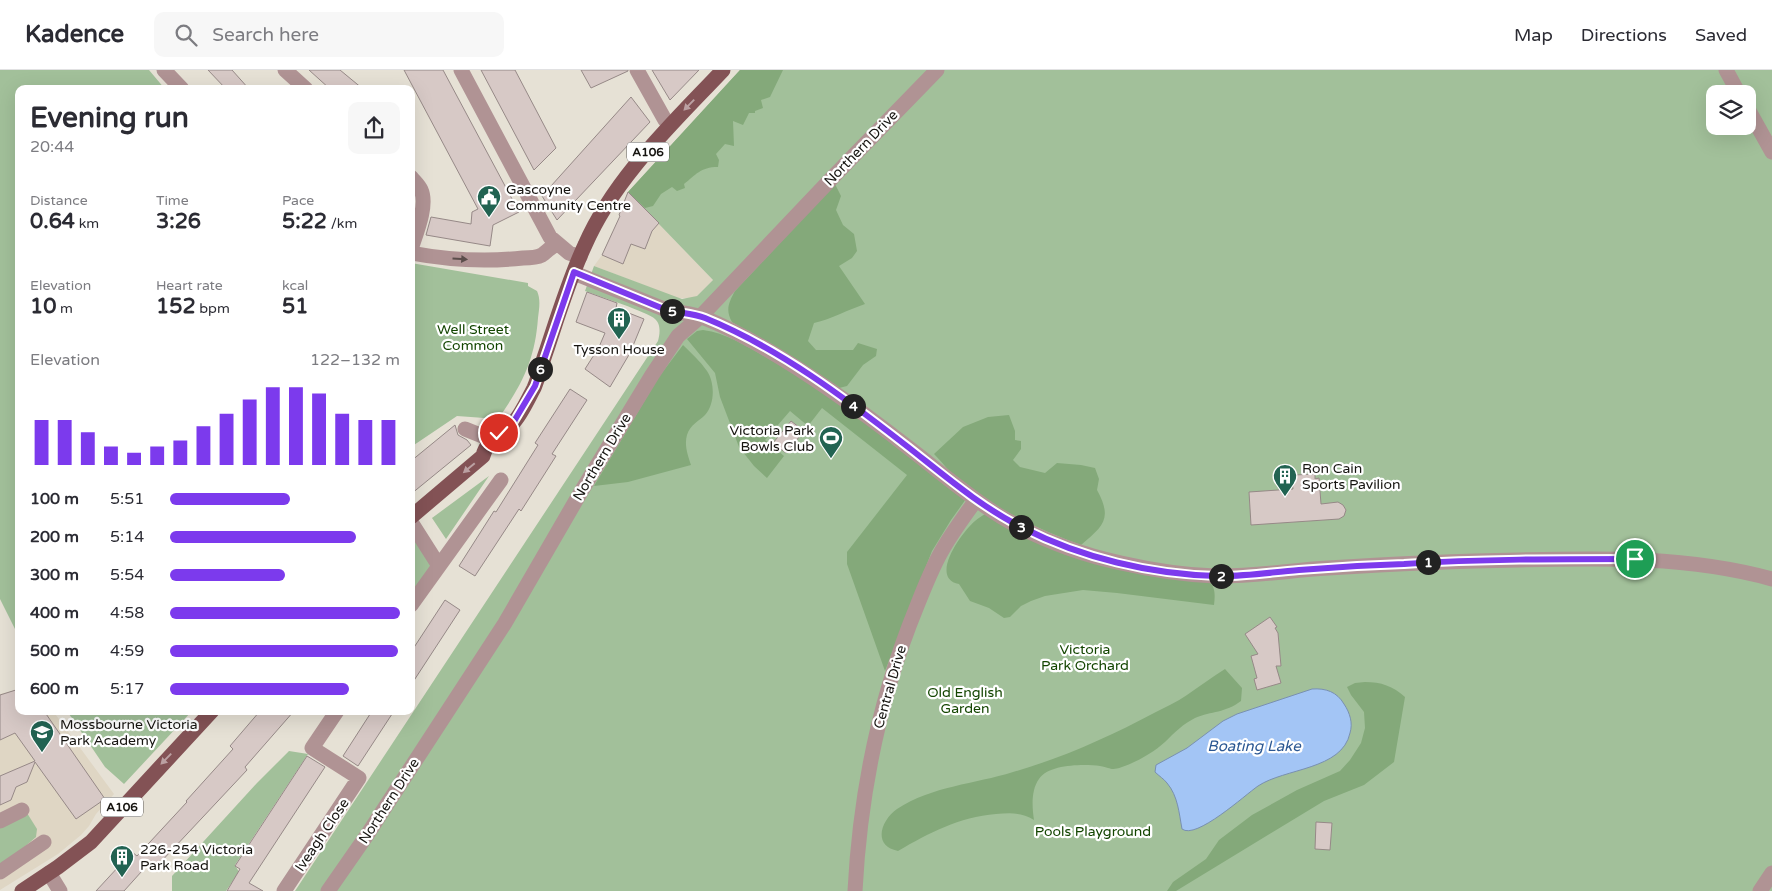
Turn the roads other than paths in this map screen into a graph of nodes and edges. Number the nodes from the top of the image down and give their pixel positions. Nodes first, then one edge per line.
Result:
1 (164, 70) edge
2 (285, 70) edge
3 (461, 70) edge
4 (638, 70) edge
5 (723, 70) edge
6 (937, 70) edge
7 (1726, 70) edge
8 (178, 85) edge
9 (302, 85) edge
10 (1734, 85) edge
11 (1756, 123) edge
12 (670, 126) junction
13 (1772, 152) edge
14 (415, 182) edge
15 (415, 236) edge
16 (557, 244) junction
17 (415, 252) edge
18 (580, 257) junction
19 (574, 272) junction
20 (701, 316) junction
21 (465, 430) dead end
22 (490, 442) junction
23 (501, 480) dead end
24 (976, 500) junction
25 (415, 514) edge
26 (415, 528) edge
27 (439, 566) junction
28 (1772, 579) edge
29 (415, 599) edge
30 (208, 715) edge
31 (334, 715) edge
32 (22, 810) dead end
33 (0, 821) edge
34 (44, 842) dead end
35 (0, 872) edge
36 (49, 873) junction
37 (1772, 873) edge
38 (22, 891) edge
39 (60, 891) edge
40 (284, 891) edge
41 (328, 891) edge
42 (855, 891) edge
43 (1760, 891) edge

1 - 8 street
2 - 9 street
3 - 16 street
4 - 12 street
5 -> 12 main road, A106
6 - 20 street, Northern Drive
7 - 10 street
11 - 13 street
12 - 18 main road, A106
14 - 15 street
17 -> 16 street
16 - 18 street
18 - 19 main road, A106
19 - 20 street
19 - 22 main road, A106
20 - 24 street
20 - 41 street, Northern Drive
21 - 22 street
22 -> 25 main road, A106
23 - 27 street
24 - 28 street
24 - 42 street, Central Drive
26 - 27 street
27 - 29 street
30 -> 36 main road, A106
31 - 40 street, Iveagh Close
32 - 33 street
34 - 35 street
36 - 38 main road, A106
36 - 39 street
37 - 43 street

